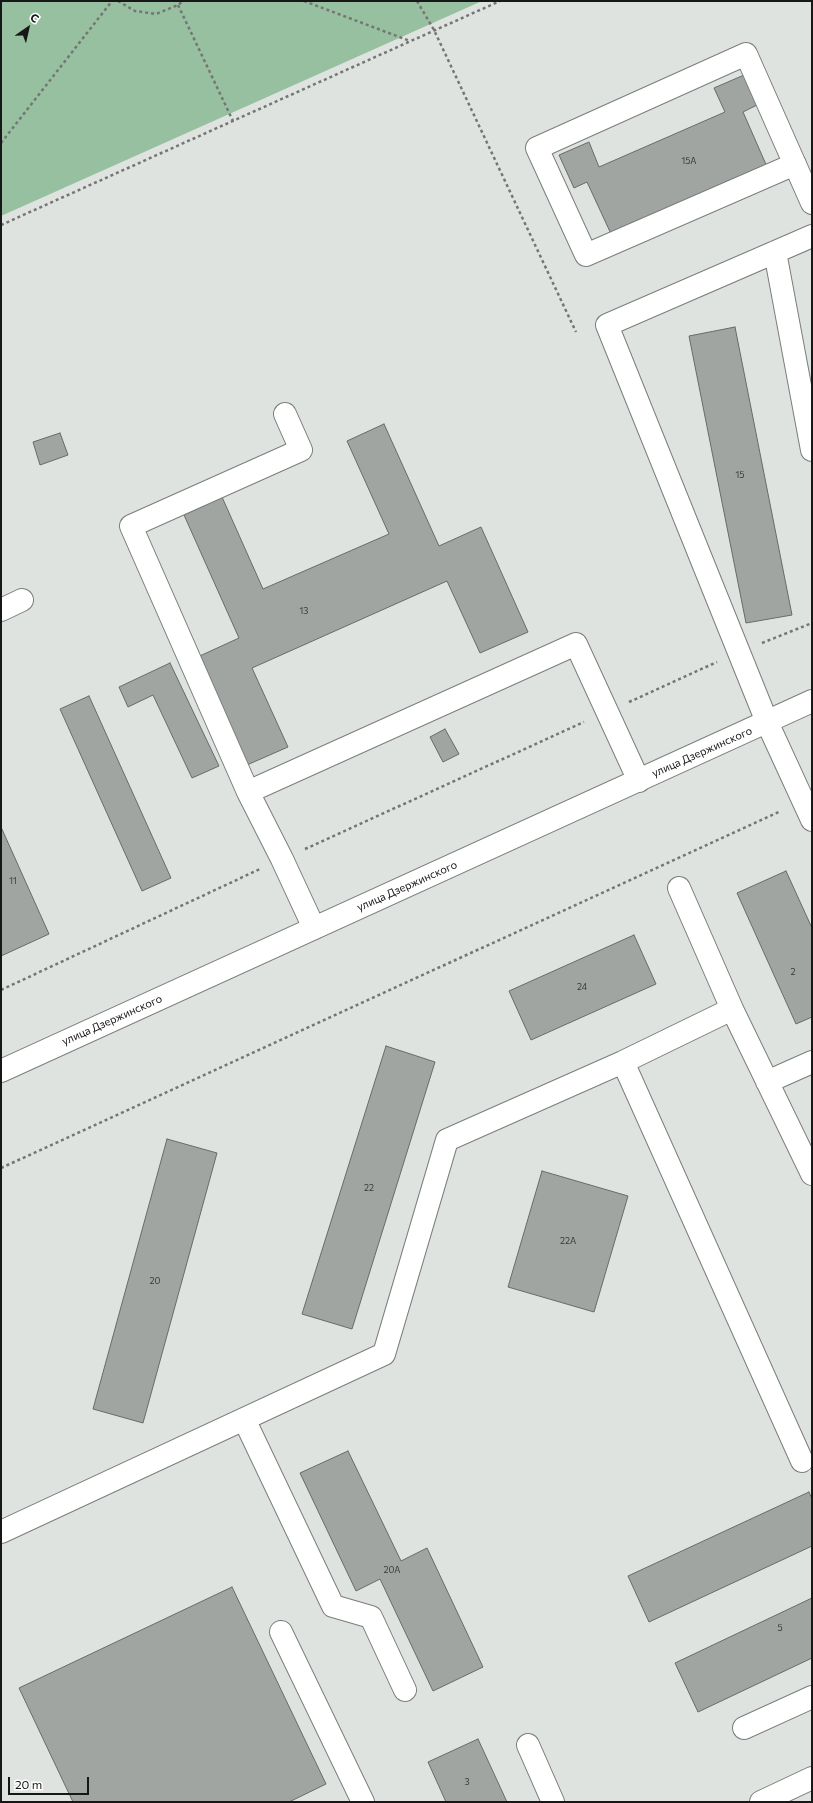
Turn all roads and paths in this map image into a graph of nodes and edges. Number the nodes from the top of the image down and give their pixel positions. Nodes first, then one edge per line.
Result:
1 (112, 1) edge
2 (118, 1) edge
3 (183, 1) edge
4 (304, 1) edge
5 (417, 1) edge
6 (500, 1) edge
7 (178, 5) junction
8 (434, 30) junction
9 (411, 41) junction
10 (233, 121) junction
11 (1, 143) edge
12 (794, 164) junction
13 (812, 203) edge
14 (1, 225) edge
15 (812, 236) edge
16 (775, 252) junction
17 (576, 332) dead end
18 (285, 414) dead end
19 (812, 450) edge
20 (22, 600) dead end
21 (1, 610) edge
22 (812, 623) edge
23 (739, 652) junction
24 (812, 701) edge
25 (607, 712) junction
26 (767, 722) junction
27 (639, 781) junction
28 (248, 792) junction
29 (783, 810) dead end
30 (812, 820) edge
31 (282, 859) junction
32 (679, 888) dead end
33 (314, 928) junction
34 (1, 990) edge
35 (732, 1009) junction
36 (623, 1062) junction
37 (812, 1062) edge
38 (1, 1071) edge
39 (767, 1082) junction
40 (1, 1168) edge
41 (812, 1174) edge
42 (244, 1420) junction
43 (802, 1461) dead end
44 (1, 1532) edge
45 (281, 1632) dead end
46 (405, 1690) dead end
47 (812, 1697) edge
48 (744, 1728) dead end
49 (528, 1745) dead end
50 (812, 1778) edge
51 (363, 1802) edge
52 (553, 1802) edge
53 (761, 1802) edge

1 - 11 path
2 - 7 path
3 - 7 path
4 - 9 path
5 - 8 path
6 - 8 path
7 - 10 path
8 - 9 path
8 - 17 path
9 - 10 path
10 - 14 path
12 - 12 main road
12 - 13 main road
15 - 16 main road
16 - 19 main road
16 - 23 main road
18 - 28 main road
20 - 21 main road
22 - 23 path
23 - 25 path
23 - 26 main road
24 - 26 main road, улица Дзержинского
25 - 27 main road
25 - 28 main road
25 - 31 path
26 - 27 main road, улица Дзержинского
26 - 30 main road
27 - 33 main road, улица Дзержинского
28 - 31 main road
29 - 40 path
31 - 33 main road
31 - 34 path
32 - 35 main road
33 - 38 main road, улица Дзержинского
35 - 36 main road
35 - 39 main road
36 - 42 main road
36 - 43 main road
37 - 39 main road
39 - 41 main road
42 - 44 main road
42 - 46 main road
45 - 51 main road
47 - 48 main road
49 - 52 main road
50 - 53 main road

